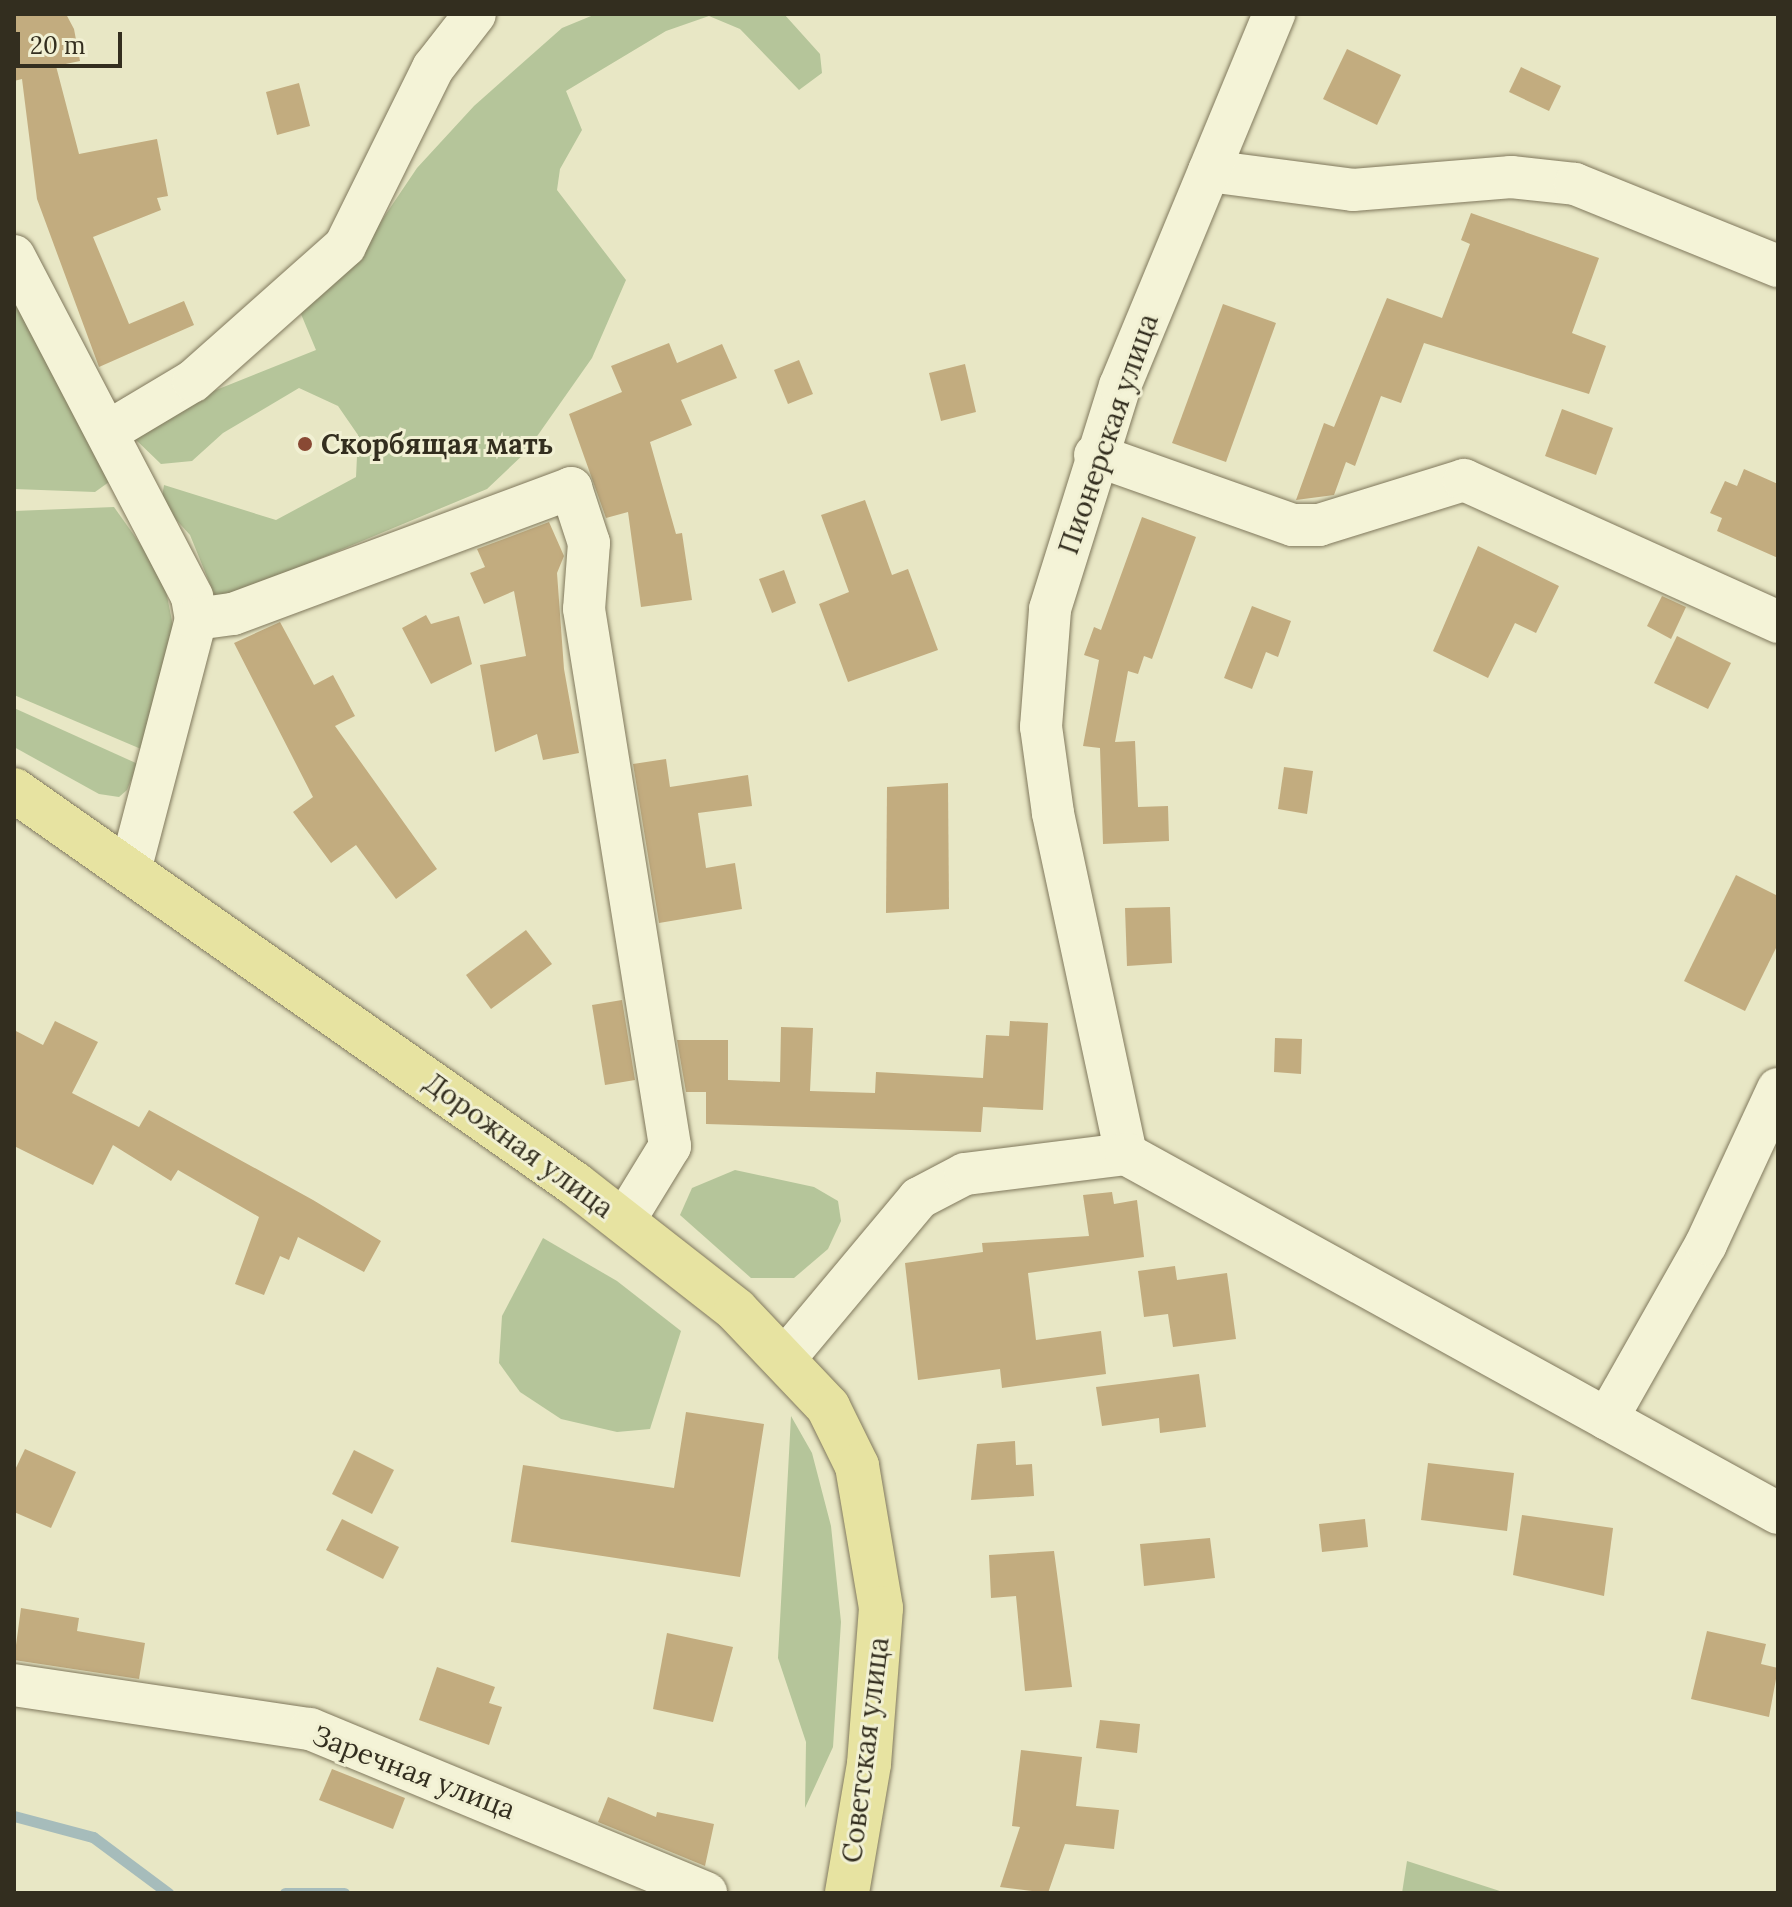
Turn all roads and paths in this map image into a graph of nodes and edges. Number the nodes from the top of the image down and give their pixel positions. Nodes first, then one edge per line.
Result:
1 (475, 14) edge
2 (1274, 14) edge
3 (1209, 171) junction
4 (14, 256) edge
5 (1778, 266) edge
6 (109, 431) junction
7 (1095, 455) junction
8 (196, 619) junction
9 (1778, 622) edge
10 (14, 790) edge
11 (130, 870) junction
12 (1778, 1089) edge
13 (1126, 1154) junction
14 (624, 1221) junction
15 (786, 1357) junction
16 (1607, 1419) junction
17 (1778, 1513) edge
18 (881, 1608) joint
19 (14, 1685) edge
20 (706, 1893) edge
21 (847, 1893) edge

1 - 6 street
2 - 3 street, Пионерская улица
3 - 5 street
3 - 7 street, Пионерская улица
4 - 6 street
6 - 8 street
7 - 9 street
7 - 13 street, Пионерская улица
8 - 11 street
8 - 14 street
10 - 11 main road, Дорожная улица
11 - 14 main road, Дорожная улица
12 - 16 street
13 - 15 street
13 - 16 street
14 - 15 main road, Дорожная улица
15 - 18 main road, Дорожная улица
16 - 17 street
18 - 21 main road, Советская улица
19 - 20 street, Заречная улица

